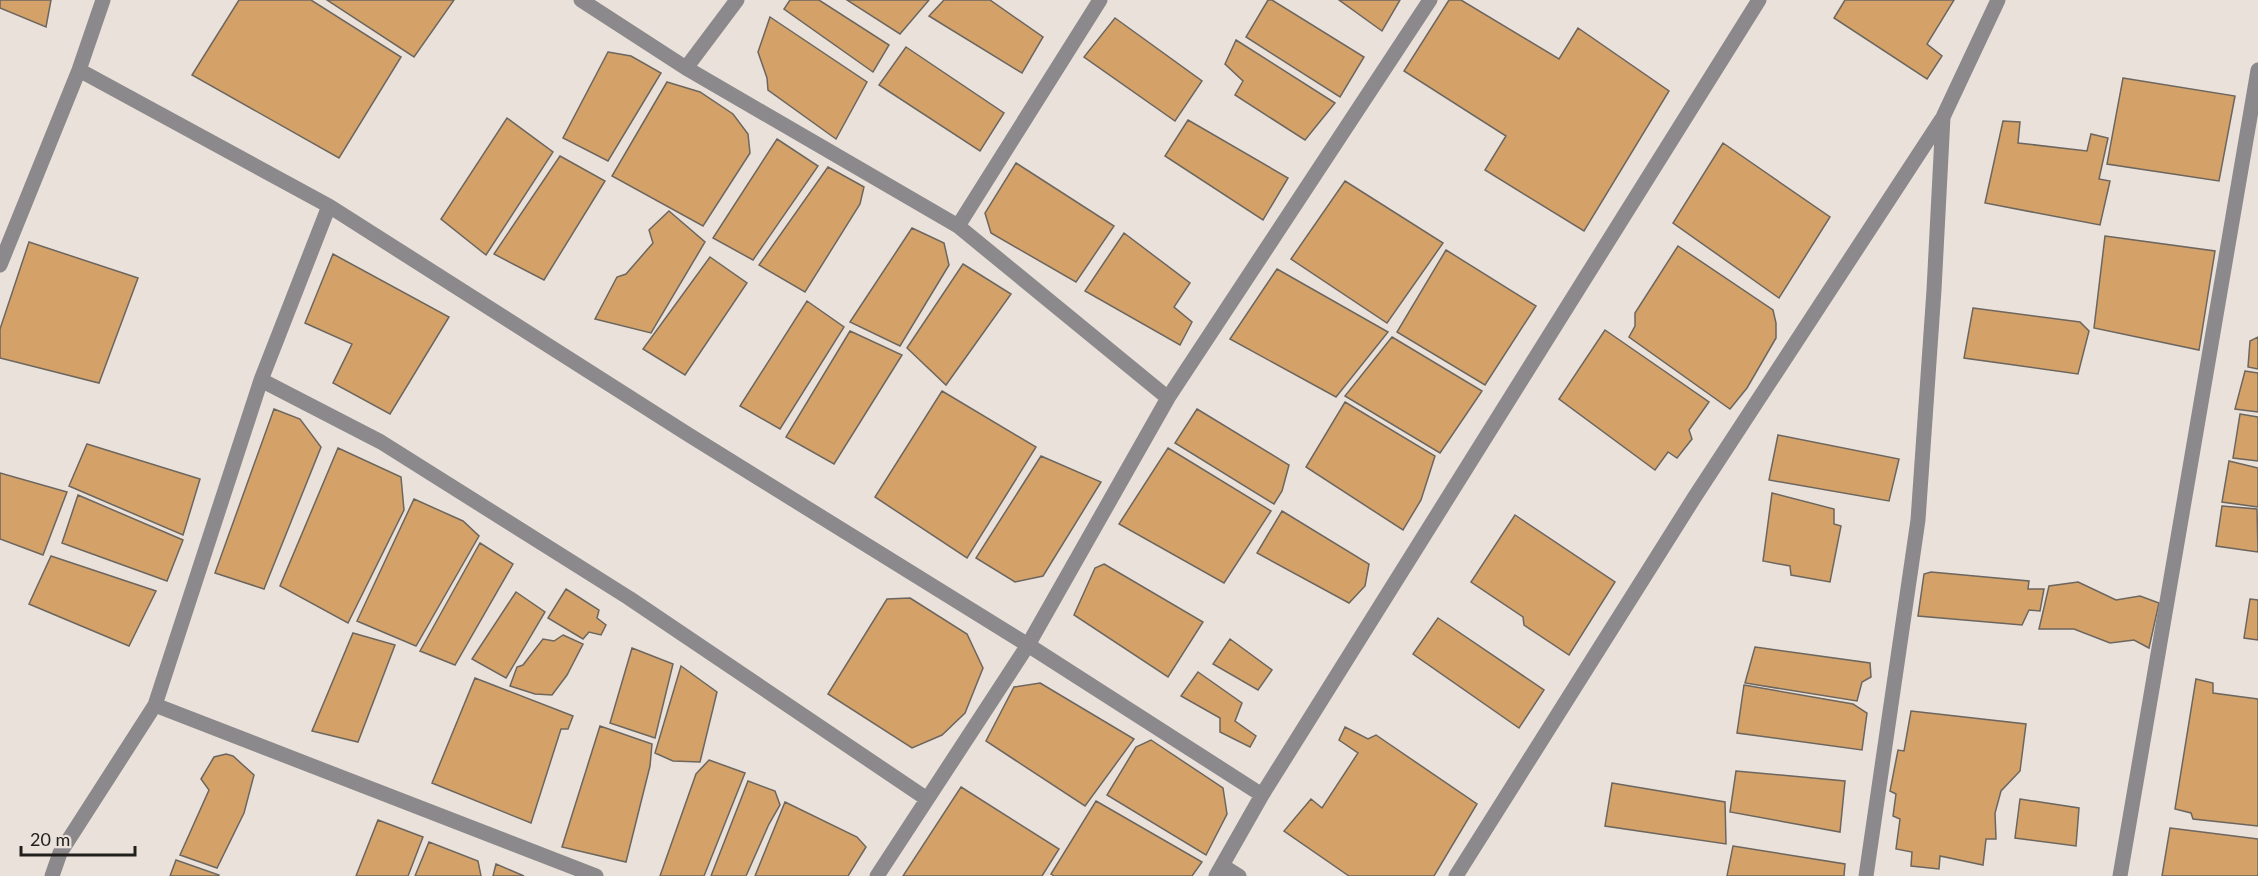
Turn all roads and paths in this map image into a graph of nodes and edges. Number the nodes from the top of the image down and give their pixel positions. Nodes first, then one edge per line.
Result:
1 (103, 0) edge
2 (581, 0) edge
3 (737, 0) edge
4 (1100, 0) edge
5 (1430, 0) edge
6 (1760, 0) edge
7 (1998, 0) edge
8 (686, 68) junction
9 (79, 70) junction
10 (2258, 70) edge
11 (1943, 117) junction
12 (329, 206) junction
13 (958, 226) junction
14 (0, 265) edge
15 (261, 380) junction
16 (1168, 398) junction
17 (1028, 645) junction
18 (155, 705) junction
19 (1262, 795) junction
20 (927, 799) junction
21 (1219, 871) edge
22 (52, 876) edge
23 (596, 876) edge
24 (877, 876) edge
25 (1239, 876) edge
26 (1456, 876) edge
27 (1866, 876) edge
28 (2120, 876) edge

1 - 9 street
2 - 8 street
3 - 8 street
4 - 13 street
5 - 16 street
6 - 19 street
7 - 11 street
8 - 13 street
9 - 12 street
9 - 14 street
10 - 28 street
11 - 26 street
11 - 27 street
12 - 15 street
12 - 17 street
13 - 16 street
15 - 18 street
15 - 20 street
16 - 17 street
17 - 19 street
17 - 20 street
18 - 22 street
18 - 23 street
19 - 21 street
20 - 24 street
21 - 25 street

